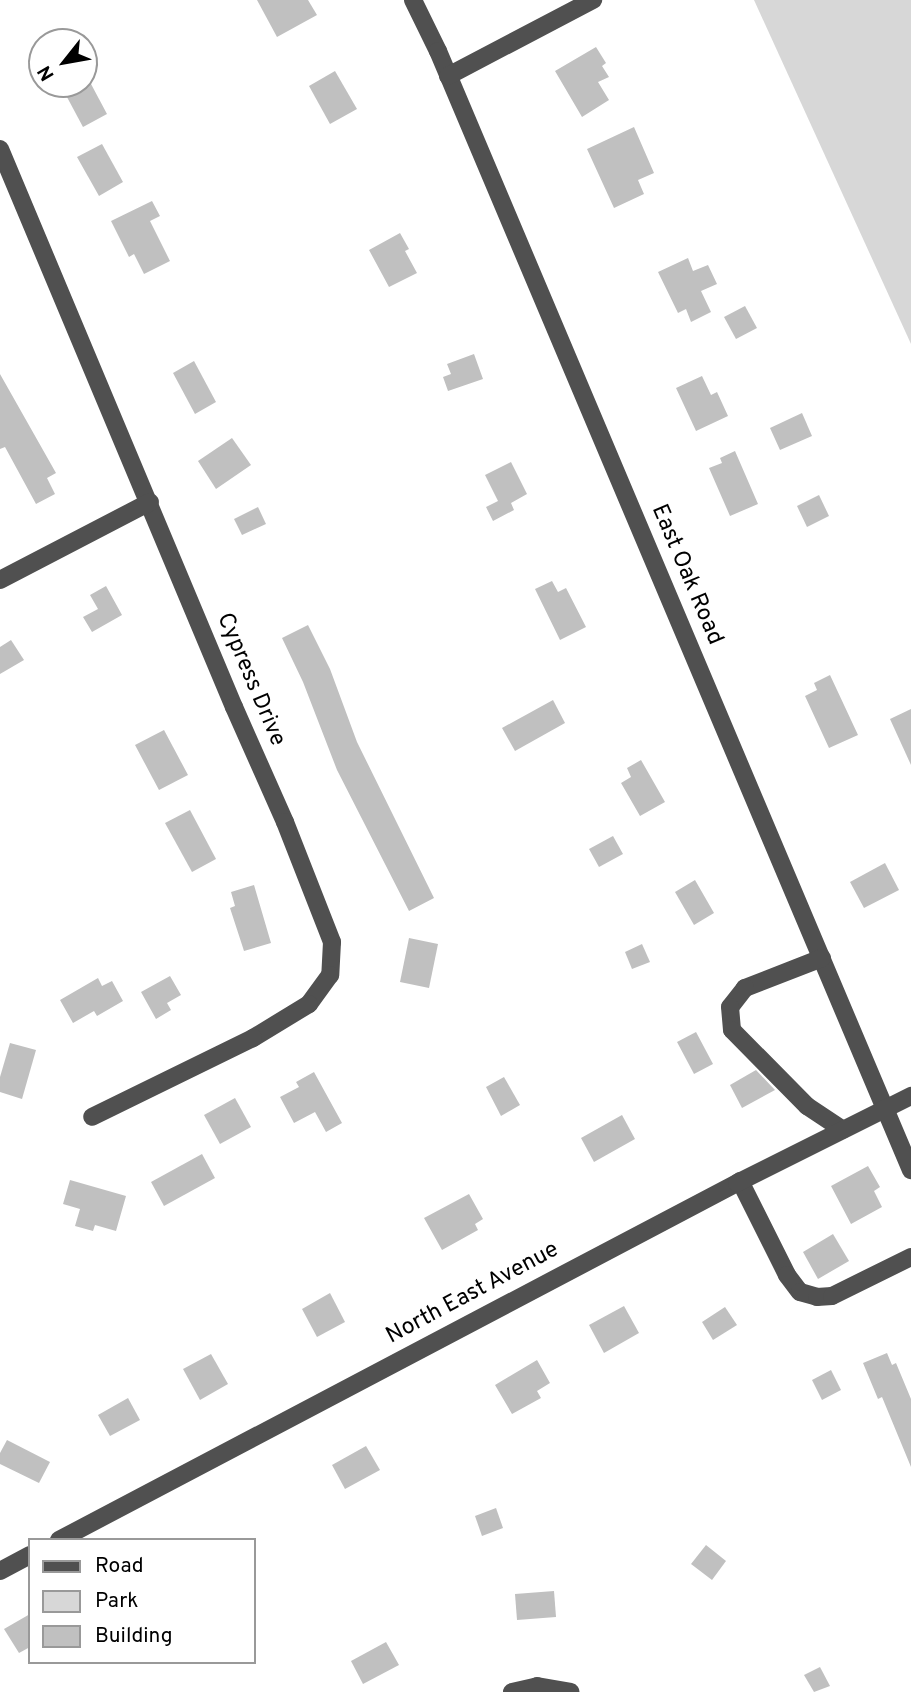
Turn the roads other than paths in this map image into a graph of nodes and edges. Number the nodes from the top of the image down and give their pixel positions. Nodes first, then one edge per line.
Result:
1 (413, 0) edge
2 (593, 0) edge
3 (448, 76) junction
4 (0, 149) edge
5 (150, 502) junction
6 (0, 580) edge
7 (822, 958) junction
8 (911, 1096) edge
9 (885, 1109) junction
10 (92, 1117) dead end
11 (843, 1130) junction
12 (911, 1170) edge
13 (740, 1181) junction
14 (911, 1257) edge
15 (63, 1538) edge
16 (28, 1556) edge
17 (0, 1571) edge
18 (512, 1692) edge
19 (570, 1692) edge

1 - 3 street, East Oak Road
2 - 3 street
3 - 7 street, East Oak Road
4 - 5 street, Cypress Drive
5 - 6 street
5 - 10 street, Cypress Drive
7 - 9 street, East Oak Road
7 - 11 street
8 - 9 street, North East Avenue
9 - 11 street, North East Avenue
9 - 12 street, East Oak Road
11 - 13 street, North East Avenue
13 - 14 street
13 - 15 street, North East Avenue
16 - 17 street
18 - 19 street

